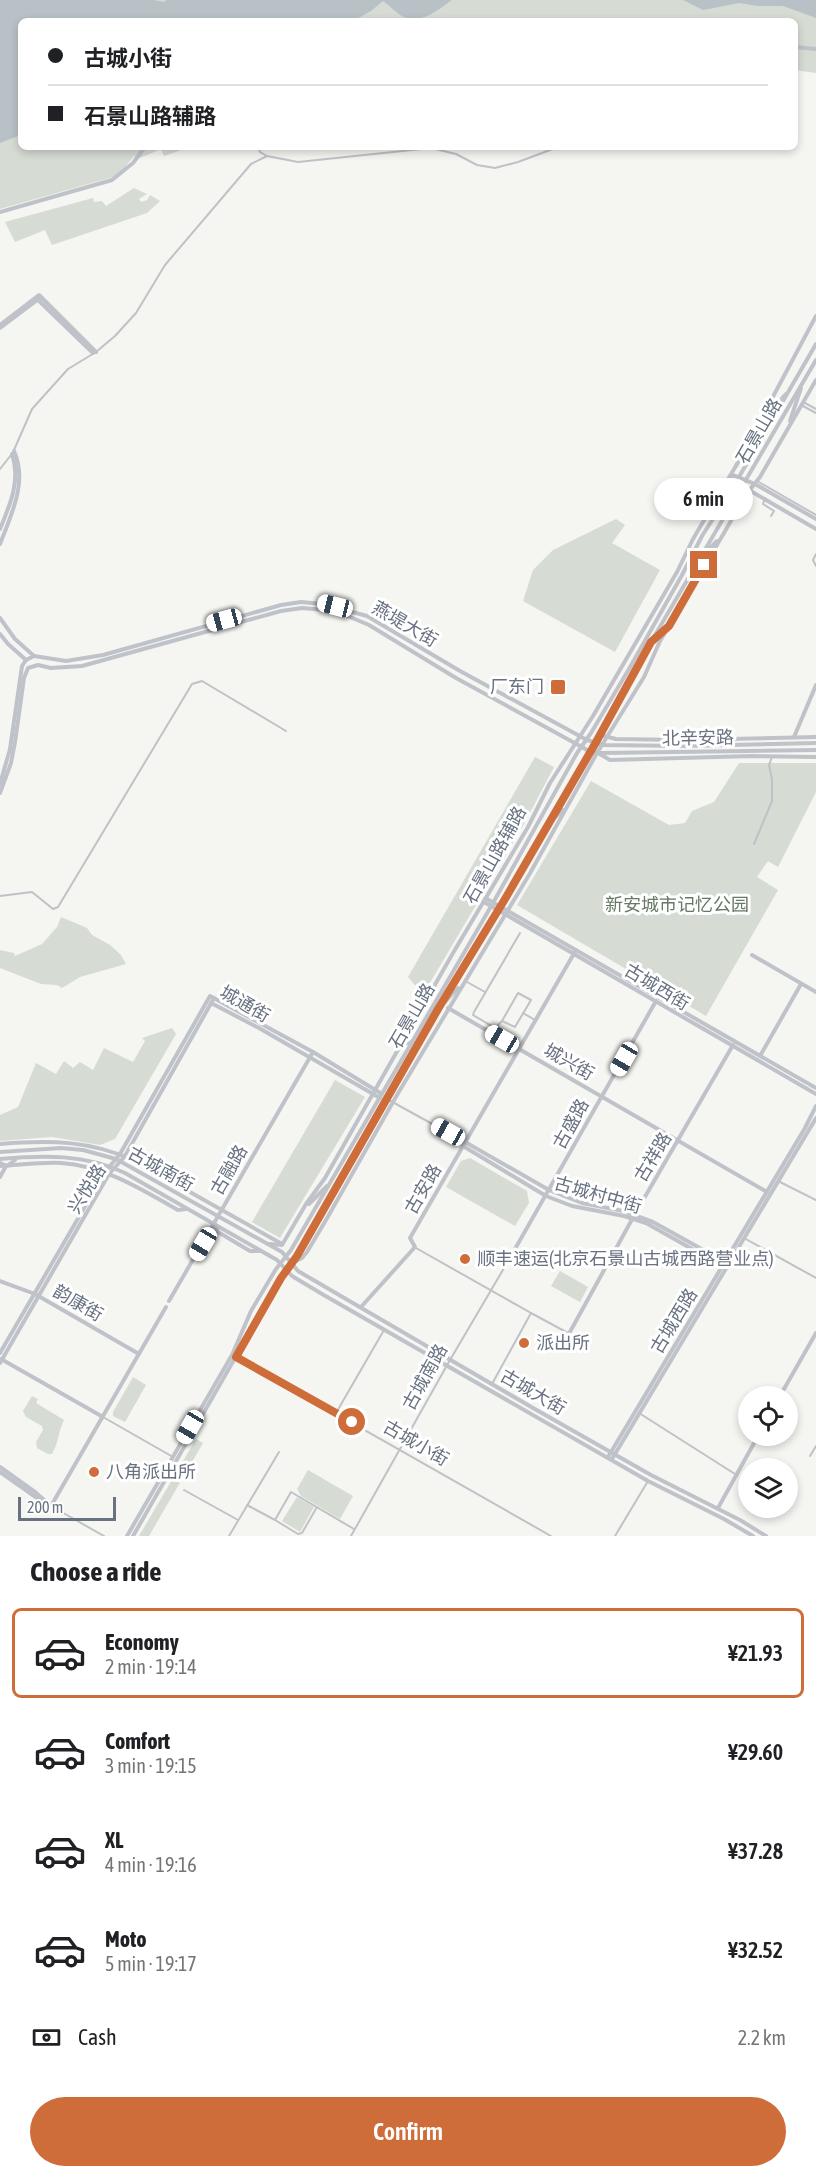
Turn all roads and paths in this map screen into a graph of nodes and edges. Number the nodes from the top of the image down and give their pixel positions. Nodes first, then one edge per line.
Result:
1 (798, 47) edge
2 (816, 49) edge
3 (144, 150) edge
4 (259, 150) edge
5 (412, 150) edge
6 (439, 150) edge
7 (550, 150) edge
8 (267, 156) junction
9 (0, 212) edge
10 (816, 316) edge
11 (0, 327) edge
12 (816, 344) edge
13 (94, 353) junction
14 (816, 360) edge
15 (816, 380) edge
16 (802, 384) junction
17 (787, 393) junction
18 (802, 403) junction
19 (816, 409) edge
20 (816, 413) edge
21 (759, 424) junction
22 (780, 444) junction
23 (13, 453) junction
24 (737, 464) junction
25 (0, 469) edge
26 (732, 476) junction
27 (737, 479) junction
28 (746, 480) junction
29 (756, 482) junction
30 (742, 486) junction
31 (750, 491) junction
32 (765, 498) junction
33 (718, 507) junction
34 (816, 515) edge
35 (771, 516) dead end
36 (816, 519) edge
37 (0, 529) edge
38 (816, 529) edge
39 (724, 533) junction
40 (0, 544) edge
41 (816, 554) edge
42 (701, 558) junction
43 (816, 566) edge
44 (1, 619) edge
45 (669, 626) junction
46 (0, 634) edge
47 (651, 642) junction
48 (34, 656) junction
49 (26, 660) junction
50 (816, 685) edge
51 (286, 731) dead end
52 (600, 735) junction
53 (579, 736) junction
54 (793, 737) junction
55 (816, 737) edge
56 (608, 738) junction
57 (696, 739) junction
58 (587, 740) junction
59 (574, 743) junction
60 (816, 743) edge
61 (595, 744) junction
62 (603, 745) junction
63 (715, 746) junction
64 (582, 747) junction
65 (816, 750) edge
66 (742, 751) junction
67 (590, 752) junction
68 (597, 753) junction
69 (752, 756) junction
70 (772, 757) junction
71 (816, 757) edge
72 (0, 784) edge
73 (0, 793) edge
74 (567, 805) junction
75 (548, 824) junction
76 (754, 844) dead end
77 (0, 896) edge
78 (485, 900) junction
79 (492, 904) junction
80 (500, 908) junction
81 (506, 912) junction
82 (520, 933) dead end
83 (574, 952) junction
84 (752, 955) dead end
85 (465, 980) junction
86 (801, 984) junction
87 (816, 992) edge
88 (485, 993) junction
89 (657, 1000) junction
90 (209, 1002) junction
91 (448, 1008) junction
92 (438, 1009) junction
93 (523, 1013) junction
94 (535, 1020) junction
95 (502, 1021) junction
96 (413, 1040) junction
97 (734, 1044) junction
98 (401, 1045) junction
99 (519, 1049) junction
100 (313, 1053) junction
101 (760, 1056) junction
102 (310, 1058) junction
103 (816, 1089) edge
104 (374, 1092) junction
105 (816, 1094) edge
106 (381, 1096) junction
107 (602, 1097) junction
108 (387, 1099) junction
109 (393, 1102) junction
110 (816, 1106) edge
111 (816, 1118) edge
112 (679, 1140) junction
113 (0, 1144) edge
114 (464, 1144) junction
115 (0, 1152) edge
116 (120, 1154) junction
117 (125, 1156) junction
118 (16, 1158) junction
119 (116, 1159) junction
120 (121, 1161) junction
121 (0, 1163) edge
122 (7, 1166) junction
123 (113, 1167) junction
124 (107, 1173) junction
125 (0, 1177) edge
126 (778, 1181) junction
127 (328, 1186) junction
128 (549, 1190) junction
129 (769, 1193) junction
130 (546, 1196) junction
131 (816, 1200) edge
132 (187, 1208) junction
133 (222, 1210) junction
134 (302, 1213) junction
135 (218, 1216) junction
136 (634, 1216) junction
137 (214, 1224) junction
138 (744, 1238) junction
139 (267, 1244) junction
140 (282, 1245) junction
141 (415, 1247) junction
142 (286, 1257) junction
143 (280, 1263) junction
144 (291, 1263) junction
145 (507, 1263) joint
146 (725, 1265) junction
147 (286, 1270) junction
148 (816, 1278) edge
149 (0, 1281) edge
150 (491, 1290) junction
151 (37, 1295) junction
152 (169, 1301) dead end
153 (166, 1307) dead end
154 (361, 1307) junction
155 (531, 1313) junction
156 (384, 1329) junction
157 (816, 1333) edge
158 (568, 1334) junction
159 (560, 1350) dead end
160 (0, 1353) edge
161 (139, 1354) junction
162 (236, 1357) junction
163 (450, 1359) junction
164 (0, 1360) edge
165 (447, 1365) junction
166 (492, 1384) junction
167 (786, 1386) edge
168 (336, 1413) junction
169 (639, 1413) junction
170 (103, 1417) junction
171 (753, 1446) edge
172 (816, 1446) edge
173 (400, 1449) junction
174 (279, 1452) dead end
175 (613, 1453) junction
176 (173, 1456) junction
177 (810, 1456) dead end
178 (610, 1458) junction
179 (0, 1470) edge
180 (737, 1475) junction
181 (648, 1481) junction
182 (184, 1490) dead end
183 (247, 1505) junction
184 (51, 1506) junction
185 (317, 1507) junction
186 (718, 1508) junction
187 (237, 1520) junction
188 (275, 1520) junction
189 (354, 1529) junction
190 (299, 1534) edge
191 (104, 1536) edge
192 (127, 1536) edge
193 (133, 1536) edge
194 (229, 1536) edge
195 (351, 1536) edge
196 (551, 1536) edge
197 (615, 1536) edge
198 (753, 1536) edge
199 (766, 1536) edge

1 - 2 main road
3 - 9 main road
4 - 8 street
5 - 8 street
6 - 7 street
8 - 13 street
10 - 21 main road, 石景山路
11 - 13 main road
12 - 17 main road, 石景山路
13 - 23 street
14 - 16 main road, 石景山路
15 - 18 main road
16 - 22 main road
16 - 28 main road, 石景山路
17 - 21 main road
17 - 27 main road, 石景山路
18 - 19 street
18 - 20 street
18 - 22 main road
21 - 24 main road, 石景山路
22 - 29 main road
23 - 25 street
23 - 37 main road
23 - 40 main road
24 - 26 main road, 石景山路
24 - 53 main road, 石景山路辅路
26 - 27 main road
26 - 33 main road, 石景山路
27 - 28 main road
27 - 30 main road
27 - 33 main road, 石景山路
28 - 29 main road
28 - 30 main road, 石景山路
29 - 31 main road
29 - 34 street
29 - 36 main road
30 - 31 main road
30 - 42 main road, 石景山路
31 - 32 main road
31 - 39 main road
32 - 35 street
32 - 38 main road
33 - 58 main road, 石景山路
39 - 42 main road
39 - 45 main road, 石景山路辅路
41 - 43 street
42 - 47 main road, 石景山路
44 - 48 main road
45 - 47 main road
45 - 56 main road, 石景山路辅路
46 - 49 main road
47 - 52 main road, 石景山路
48 - 49 main road
48 - 53 main road, 燕堤大街
49 - 72 main road
50 - 54 main road
51 - 77 street
52 - 56 main road
52 - 61 main road, 石景山路
53 - 58 main road, 燕堤大街
53 - 59 main road, 石景山路辅路
54 - 55 main road
54 - 57 main road
56 - 57 main road
56 - 62 main road, 石景山路辅路
57 - 63 main road
58 - 61 main road, 北辛安路
58 - 64 main road, 石景山路
59 - 64 main road, 燕堤大街
59 - 73 main road, 燕堤大街
59 - 78 main road, 石景山路辅路
60 - 63 main road, 北辛安路
61 - 62 main road, 北辛安路
61 - 67 main road, 石景山路
62 - 63 main road, 北辛安路
62 - 68 main road, 石景山路辅路
64 - 67 main road, 北辛安路
64 - 79 main road, 石景山路
65 - 66 main road, 北辛安路
66 - 68 main road, 北辛安路
66 - 69 main road
67 - 68 main road, 北辛安路
67 - 75 main road, 石景山路
68 - 69 main road
68 - 74 main road, 石景山路辅路
69 - 70 main road
70 - 71 main road
70 - 76 street
74 - 75 main road
74 - 81 main road, 石景山路辅路
75 - 80 main road, 石景山路
78 - 79 main road, 古城西街
78 - 98 main road, 石景山路辅路
79 - 80 main road, 古城西街
79 - 96 main road, 石景山路
80 - 81 main road, 古城西街
80 - 92 main road, 石景山路
81 - 83 main road, 古城西街
81 - 85 main road, 石景山路辅路
82 - 88 street
83 - 89 main road, 古城西街
83 - 94 main road, 古安路
84 - 86 main road
85 - 88 street
85 - 91 main road, 石景山路辅路
85 - 92 main road
86 - 87 main road
86 - 101 main road
88 - 95 street
89 - 97 main road, 古城西街
89 - 107 main road, 古盛路
90 - 100 main road, 城通街
90 - 102 main road, 城通街
90 - 116 main road, 兴悦路
90 - 117 main road, 兴悦路
91 - 99 main road, 城兴街
91 - 109 main road, 石景山路辅路
92 - 108 main road, 石景山路
93 - 94 street
93 - 95 street
93 - 95 street
94 - 99 main road, 古安路
96 - 98 main road
96 - 106 main road, 石景山路
97 - 101 main road, 古城西街
97 - 105 main road, 古城西街
97 - 112 main road, 古祥路
98 - 104 main road, 石景山路辅路
99 - 107 main road, 城兴街
99 - 114 main road, 古安路
100 - 102 main road, 古融路
100 - 104 main road, 城通街
101 - 103 main road, 古城西街
102 - 104 main road, 城通街
102 - 133 main road, 古融路
104 - 106 main road, 城通街
104 - 134 main road, 石景山路辅路
106 - 127 main road, 石景山路
107 - 112 main road, 城兴街
107 - 128 main road, 古盛路
108 - 109 street
108 - 144 main road, 石景山路
109 - 114 street
109 - 144 main road, 石景山路辅路
110 - 129 main road, 古城西路
111 - 126 main road, 古城西路
112 - 129 main road, 城兴街
112 - 136 main road, 古祥路
113 - 116 main road
114 - 128 main road, 古城村中街
114 - 130 main road, 古城村中街
114 - 141 main road, 古安路
115 - 119 main road, 古城南街
116 - 117 main road
116 - 119 main road, 兴悦路
117 - 120 main road, 兴悦路
117 - 133 main road
118 - 121 main road, 古城南街
118 - 122 main road
118 - 123 main road, 古城南街
119 - 120 main road, 古城南街
119 - 123 main road, 兴悦路
120 - 123 main road, 兴悦路
120 - 135 main road, 古城南街
121 - 122 main road
122 - 124 main road
122 - 125 main road
123 - 124 main road, 兴悦路
123 - 132 main road, 古城南街
124 - 132 main road
124 - 151 main road, 兴悦路
126 - 129 main road, 古城西路
126 - 131 street
127 - 134 main road
127 - 142 main road, 石景山路
128 - 130 main road, 古盛路
128 - 136 main road, 古城村中街
129 - 138 main road, 古城西路
129 - 146 main road, 古城西路
130 - 136 main road, 古城村中街
130 - 145 main road, 古盛路
132 - 137 main road, 古城南街
133 - 135 main road, 古融路
133 - 140 main road
134 - 140 main road, 石景山路辅路
135 - 137 main road, 古融路
135 - 139 main road, 古城南街
136 - 146 main road, 古城村中街
136 - 158 main road, 古祥路
137 - 143 main road, 古城南街
137 - 152 main road, 古融路
138 - 146 main road, 古城西路
138 - 148 street
139 - 140 main road
139 - 142 main road, 古城南街
141 - 150 street
141 - 154 main road
142 - 143 main road, 石景山路
142 - 144 main road, 古城南街
143 - 147 main road, 古城南街
143 - 176 main road, 石景山路
144 - 147 main road
144 - 154 main road, 古城大街
145 - 150 street, 古城南路
146 - 169 main road, 古城西路
146 - 175 main road, 古城西路
147 - 156 main road, 古城大街
147 - 162 main road
149 - 151 main road, 韵康街
150 - 155 street
150 - 163 street, 古城南路
151 - 160 main road, 兴悦路
151 - 161 main road, 韵康街
151 - 164 main road, 兴悦路
153 - 161 main road
154 - 163 main road, 古城大街
155 - 158 street
155 - 166 street
156 - 165 main road, 古城大街
156 - 168 street
157 - 167 main road
158 - 159 main road, 古祥路
161 - 170 main road
162 - 168 street, 古城小街
162 - 193 main road
163 - 165 street, 古城南路
163 - 166 main road, 古城大街
164 - 170 main road
165 - 173 street, 古城南路
165 - 178 main road, 古城大街
166 - 175 main road, 古城大街
168 - 173 street, 古城小街
169 - 175 main road, 古城西路
169 - 180 street
170 - 176 street
170 - 184 main road
171 - 180 main road
172 - 177 street
173 - 189 street, 古城南路
173 - 196 street, 古城小街
174 - 183 street
175 - 178 main road, 古城西路
175 - 186 main road, 古城大街
176 - 192 main road, 石景山路
178 - 181 main road, 古城大街
179 - 184 main road
180 - 186 main road
181 - 197 street
181 - 198 main road, 古城大街
182 - 187 street
183 - 187 street
183 - 188 street
184 - 191 street
185 - 188 street
185 - 189 street
185 - 190 street
186 - 199 main road, 古城大街
187 - 194 street
188 - 190 street
189 - 195 street, 古城南路

